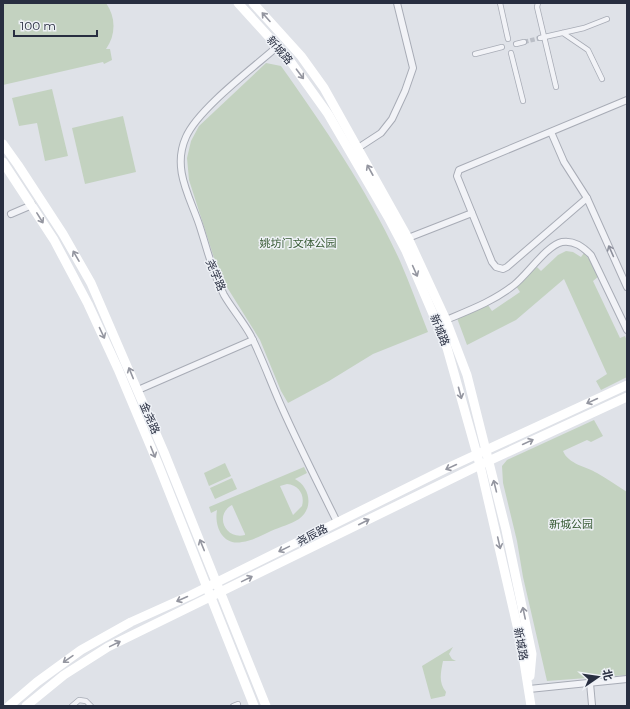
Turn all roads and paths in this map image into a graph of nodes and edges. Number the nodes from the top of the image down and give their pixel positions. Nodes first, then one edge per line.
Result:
1 (238, 3) edge
2 (253, 3) edge
3 (397, 3) edge
4 (500, 3) edge
5 (538, 3) edge
6 (607, 19) dead end
7 (564, 33) junction
8 (508, 38) dead end
9 (542, 38) junction
10 (524, 42) tunnel mouth
11 (516, 44) dead end
12 (278, 46) junction
13 (502, 47) dead end
14 (511, 53) dead end
15 (475, 54) dead end
16 (602, 79) dead end
17 (556, 87) dead end
18 (627, 100) edge
19 (523, 101) dead end
20 (552, 132) junction
21 (3, 144) edge
22 (358, 148) junction
23 (3, 162) edge
24 (587, 198) junction
25 (32, 205) junction
26 (472, 213) junction
27 (11, 214) dead end
28 (408, 238) junction
29 (627, 287) edge
30 (446, 320) junction
31 (627, 330) edge
32 (253, 340) junction
33 (627, 385) edge
34 (138, 390) junction
35 (627, 397) edge
36 (486, 451) junction
37 (477, 455) junction
38 (489, 460) junction
39 (480, 465) junction
40 (337, 522) junction
41 (217, 581) junction
42 (208, 586) junction
43 (222, 591) junction
44 (212, 596) junction
45 (627, 679) edge
46 (590, 683) junction
47 (529, 689) junction
48 (592, 705) dead end
49 (9, 706) edge
50 (26, 706) edge
51 (72, 706) edge
52 (90, 706) edge
53 (254, 706) edge
54 (266, 706) edge
55 (531, 706) edge
56 (535, 706) edge

1 - 12 main road, 新城路
22 -> 2 main road, 新城路
3 - 22 street
4 - 8 street
5 - 9 street
6 - 7 street
7 - 9 street
7 - 16 street
9 - 17 street
10 - 11 street
12 - 32 street, 尧学路
12 -> 37 main road, 新城路
13 - 15 street
14 - 19 street
18 - 20 street
20 - 24 street
20 - 26 street
34 -> 21 main road, 金尧路
28 -> 22 main road, 新城路
23 - 25 main road, 金尧路
24 - 26 street
29 -> 24 street
25 - 27 street
25 -> 42 main road, 金尧路
26 - 28 street
28 - 30 main road, 新城路
30 - 31 street
30 - 36 main road, 新城路
32 - 34 street
32 - 40 street, 尧学路
33 -> 36 main road, 尧辰路
41 -> 34 main road, 金尧路
38 -> 35 main road, 尧辰路
36 - 37 main road, 尧辰路
36 - 38 main road, 新城路
37 - 39 main road, 新城路
37 -> 40 main road, 尧辰路
38 - 39 main road, 尧辰路
47 -> 38 main road, 新城路
43 -> 39 main road, 尧辰路
39 -> 55 main road, 新城路
40 -> 41 main road, 尧辰路
41 - 42 main road, 尧辰路
41 - 43 main road, 金尧路
42 - 44 main road, 金尧路
42 -> 49 main road, 尧辰路
43 - 44 main road, 尧辰路
43 - 54 main road, 金尧路
50 -> 44 main road, 尧辰路
44 - 53 main road, 金尧路
45 - 46 street
46 - 47 street
46 - 48 street
47 - 56 main road, 新城路
51 - 52 street

